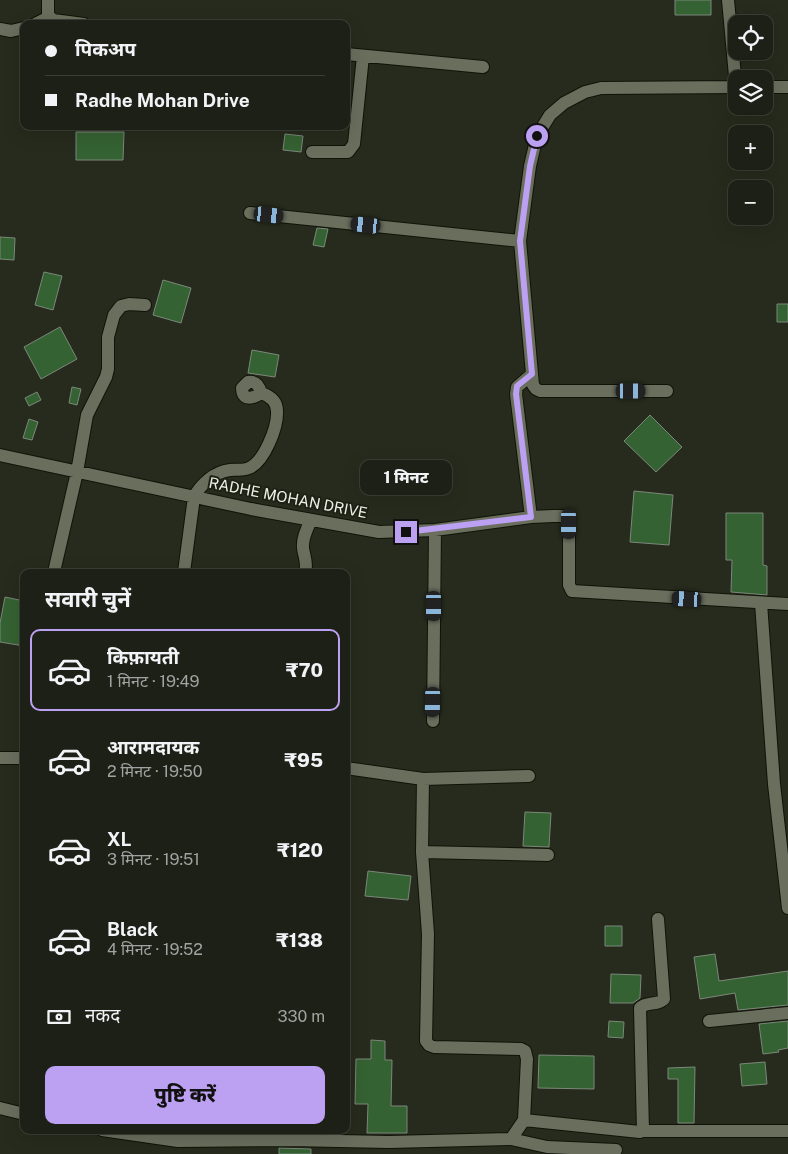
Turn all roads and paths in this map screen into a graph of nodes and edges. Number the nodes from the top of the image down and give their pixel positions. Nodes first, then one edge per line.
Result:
1 (48, 0) edge
2 (728, 0) edge
3 (43, 20) edge
4 (20, 29) edge
5 (0, 30) edge
6 (350, 54) edge
7 (363, 56) junction
8 (483, 67) dead end
9 (734, 70) edge
10 (728, 87) edge
11 (773, 87) edge
12 (788, 87) edge
13 (312, 152) dead end
14 (250, 213) dead end
15 (520, 241) junction
16 (146, 305) dead end
17 (532, 374) junction
18 (667, 391) dead end
19 (261, 393) dead end
20 (0, 455) edge
21 (77, 472) junction
22 (194, 497) junction
23 (531, 517) junction
24 (311, 520) junction
25 (435, 530) junction
26 (55, 569) edge
27 (184, 569) edge
28 (306, 569) edge
29 (761, 603) junction
30 (788, 604) edge
31 (433, 721) dead end
32 (0, 758) edge
33 (20, 758) edge
34 (350, 769) edge
35 (529, 776) dead end
36 (422, 780) junction
37 (422, 852) junction
38 (548, 855) dead end
39 (788, 908) edge
40 (658, 919) dead end
41 (788, 1013) edge
42 (709, 1021) dead end
43 (0, 1108) edge
44 (20, 1113) edge
45 (524, 1120) junction
46 (616, 1130) junction
47 (642, 1131) junction
48 (788, 1131) edge
49 (130, 1134) edge
50 (511, 1139) junction
51 (389, 1148) edge
52 (547, 1150) edge
53 (616, 1152) edge

1 - 3 street
2 - 9 street
4 - 5 street
6 - 7 street
7 - 8 street
7 - 13 street
10 - 15 street
11 - 12 street
14 - 15 street
15 - 17 street
16 - 21 street
17 - 18 street
17 - 23 street
19 - 22 street
20 - 21 street, RADHE MOHAN DRIVE
21 - 22 street, RADHE MOHAN DRIVE
21 - 26 street
22 - 24 street, RADHE MOHAN DRIVE
22 - 27 street
23 - 25 street, RADHE MOHAN DRIVE
23 - 29 street, RADHE MOHAN DRIVE
24 - 25 street, RADHE MOHAN DRIVE
24 - 28 street
25 - 31 street
29 - 30 street
29 - 39 street
32 - 33 street
34 - 36 street
35 - 36 street
36 - 37 street
37 - 38 street
37 - 45 street
40 - 47 street
41 - 42 street
43 - 44 street
45 - 46 street
45 - 50 street
46 - 47 street
46 - 53 street
47 - 48 street
49 - 51 street
50 - 51 street
50 - 52 street
52 - 53 street

